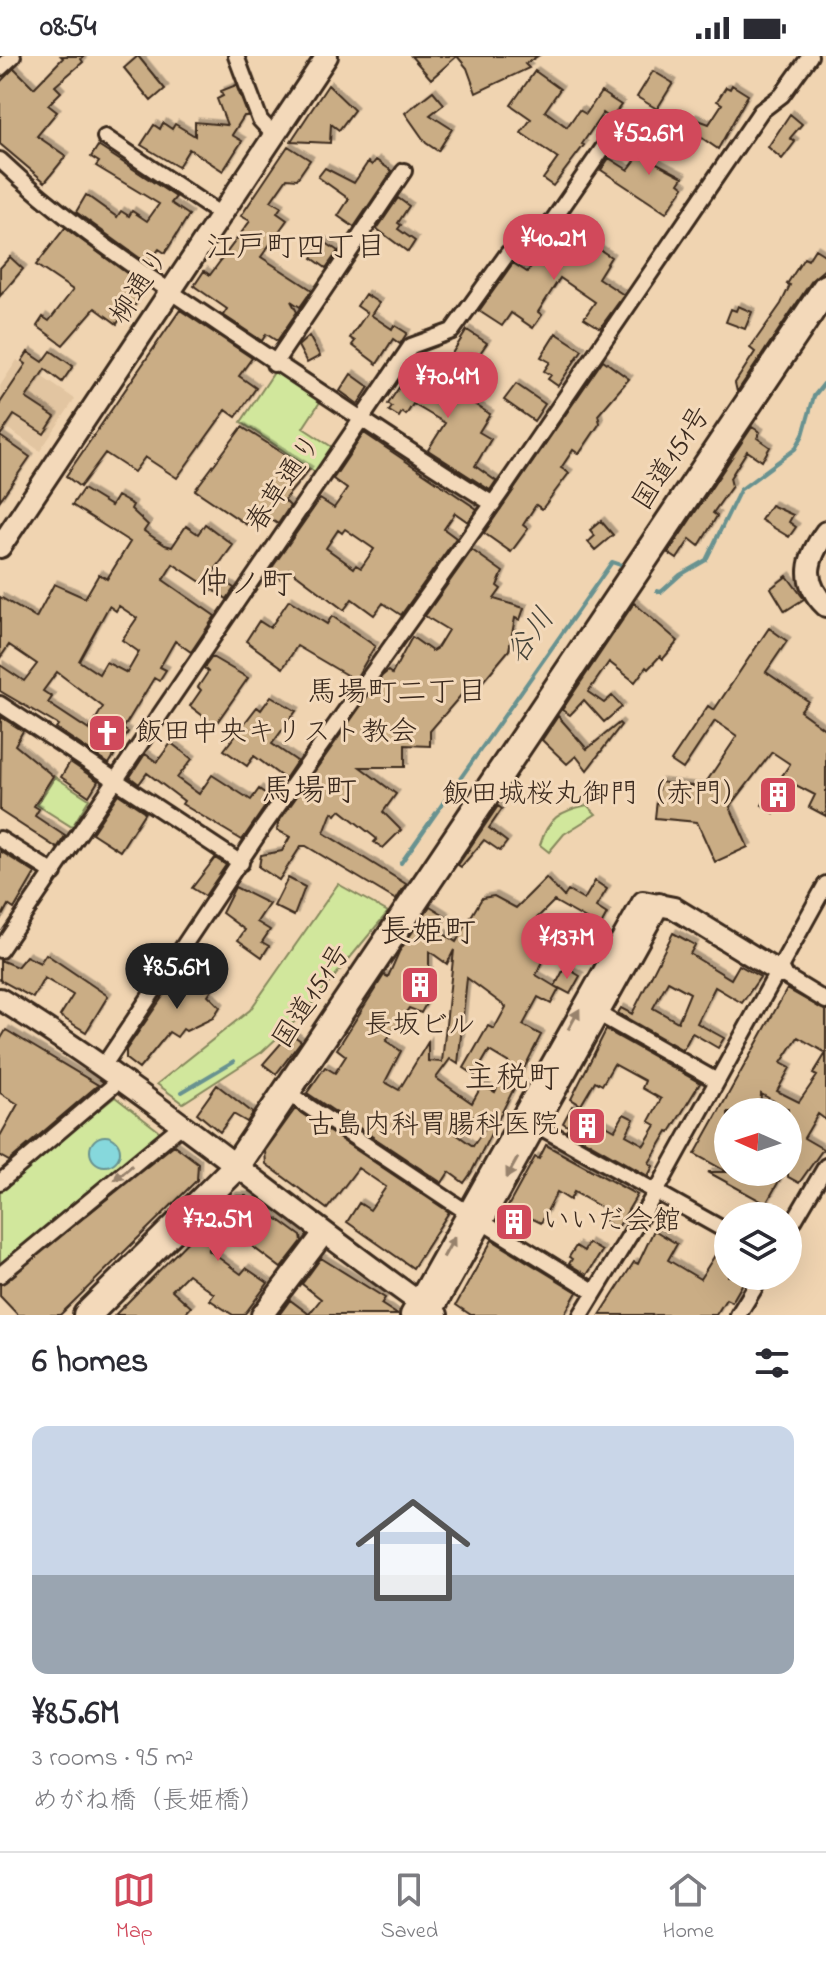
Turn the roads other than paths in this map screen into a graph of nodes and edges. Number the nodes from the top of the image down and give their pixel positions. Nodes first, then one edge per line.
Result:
1 (13, 56) edge
2 (236, 56) edge
3 (327, 56) edge
4 (810, 56) edge
5 (0, 68) edge
6 (617, 128) dead end
7 (273, 134) junction
8 (105, 137) dead end
9 (0, 160) edge
10 (404, 171) dead end
11 (221, 215) junction
12 (826, 288) edge
13 (171, 292) junction
14 (274, 364) junction
15 (359, 421) junction
16 (493, 504) junction
17 (826, 532) edge
18 (0, 547) edge
19 (826, 606) edge
20 (0, 704) edge
21 (117, 780) junction
22 (0, 839) edge
23 (241, 863) junction
24 (54, 873) junction
25 (826, 884) edge
26 (651, 903) junction
27 (0, 950) edge
28 (780, 973) junction
29 (0, 999) edge
30 (826, 1001) edge
31 (597, 1013) junction
32 (104, 1065) junction
33 (121, 1079) junction
34 (717, 1081) junction
35 (288, 1093) junction
36 (528, 1120) junction
37 (179, 1121) junction
38 (826, 1166) edge
39 (235, 1168) junction
40 (0, 1182) edge
41 (656, 1192) junction
42 (802, 1207) edge
43 (475, 1217) junction
44 (714, 1224) edge
45 (324, 1233) junction
46 (0, 1275) edge
47 (753, 1290) edge
48 (595, 1292) junction
49 (426, 1312) edge
50 (586, 1313) edge
51 (87, 1315) edge
52 (262, 1315) edge
53 (738, 1315) edge

1 - 5 street
2 - 7 street
3 - 7 street, 柳通り
4 - 16 street
6 - 15 street, 春草通り
7 - 11 street, 柳通り
8 - 11 street
9 - 13 street
10 - 14 street
11 - 13 street, 柳通り
12 - 35 highway, 国道151号
13 - 14 street
13 - 18 street, 柳通り
14 - 15 street
15 - 16 street
15 - 21 street, 春草通り
16 - 23 street
17 - 19 street
20 - 21 street
21 - 23 street
21 - 24 street, 春草通り
22 - 24 street
23 - 32 street
24 - 27 street, 春草通り
25 - 28 street
26 - 28 street
26 - 31 street
36 -> 26 street
28 - 30 street
28 - 34 street
29 - 32 street
31 - 34 street
31 - 36 street
32 - 33 street
33 - 37 street
33 - 40 street
34 - 41 street
35 - 39 highway, 国道151号
35 - 43 street
36 - 41 street
36 - 43 street
37 - 39 street
37 -> 46 street
38 - 42 street
39 - 45 street
39 - 51 highway, 国道151号
41 - 44 street
41 - 48 street
43 - 48 street
43 - 49 street
45 - 49 street
45 - 52 street
47 - 53 street
48 - 50 street

